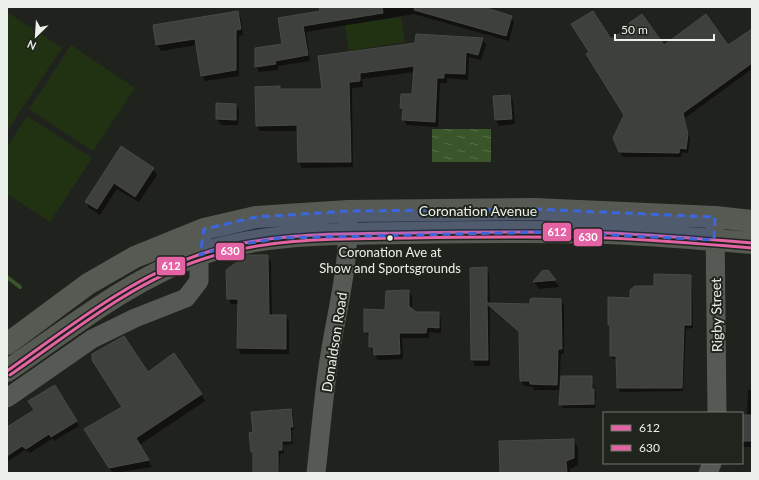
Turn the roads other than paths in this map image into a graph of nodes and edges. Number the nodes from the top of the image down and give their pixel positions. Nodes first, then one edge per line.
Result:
1 (348, 211) junction
2 (715, 217) junction
3 (752, 221) edge
4 (204, 229) junction
5 (348, 234) junction
6 (714, 240) junction
7 (752, 243) edge
8 (200, 255) junction
9 (7, 344) edge
10 (8, 367) edge
11 (7, 398) edge
12 (717, 412) edge
13 (316, 473) edge

1 - 2 main road, Coronation Avenue
1 - 4 main road, Coronation Avenue
1 - 5 street, Donaldson Road
2 - 3 main road, Coronation Avenue
2 - 6 street, Rigby Street
4 - 8 street
4 - 9 main road, Coronation Avenue
5 - 6 main road, Coronation Avenue
5 - 8 main road, Coronation Avenue
5 - 13 street, Donaldson Road
6 - 7 main road, Coronation Avenue
6 - 12 street, Rigby Street
8 - 10 main road, Coronation Avenue
8 - 11 street

